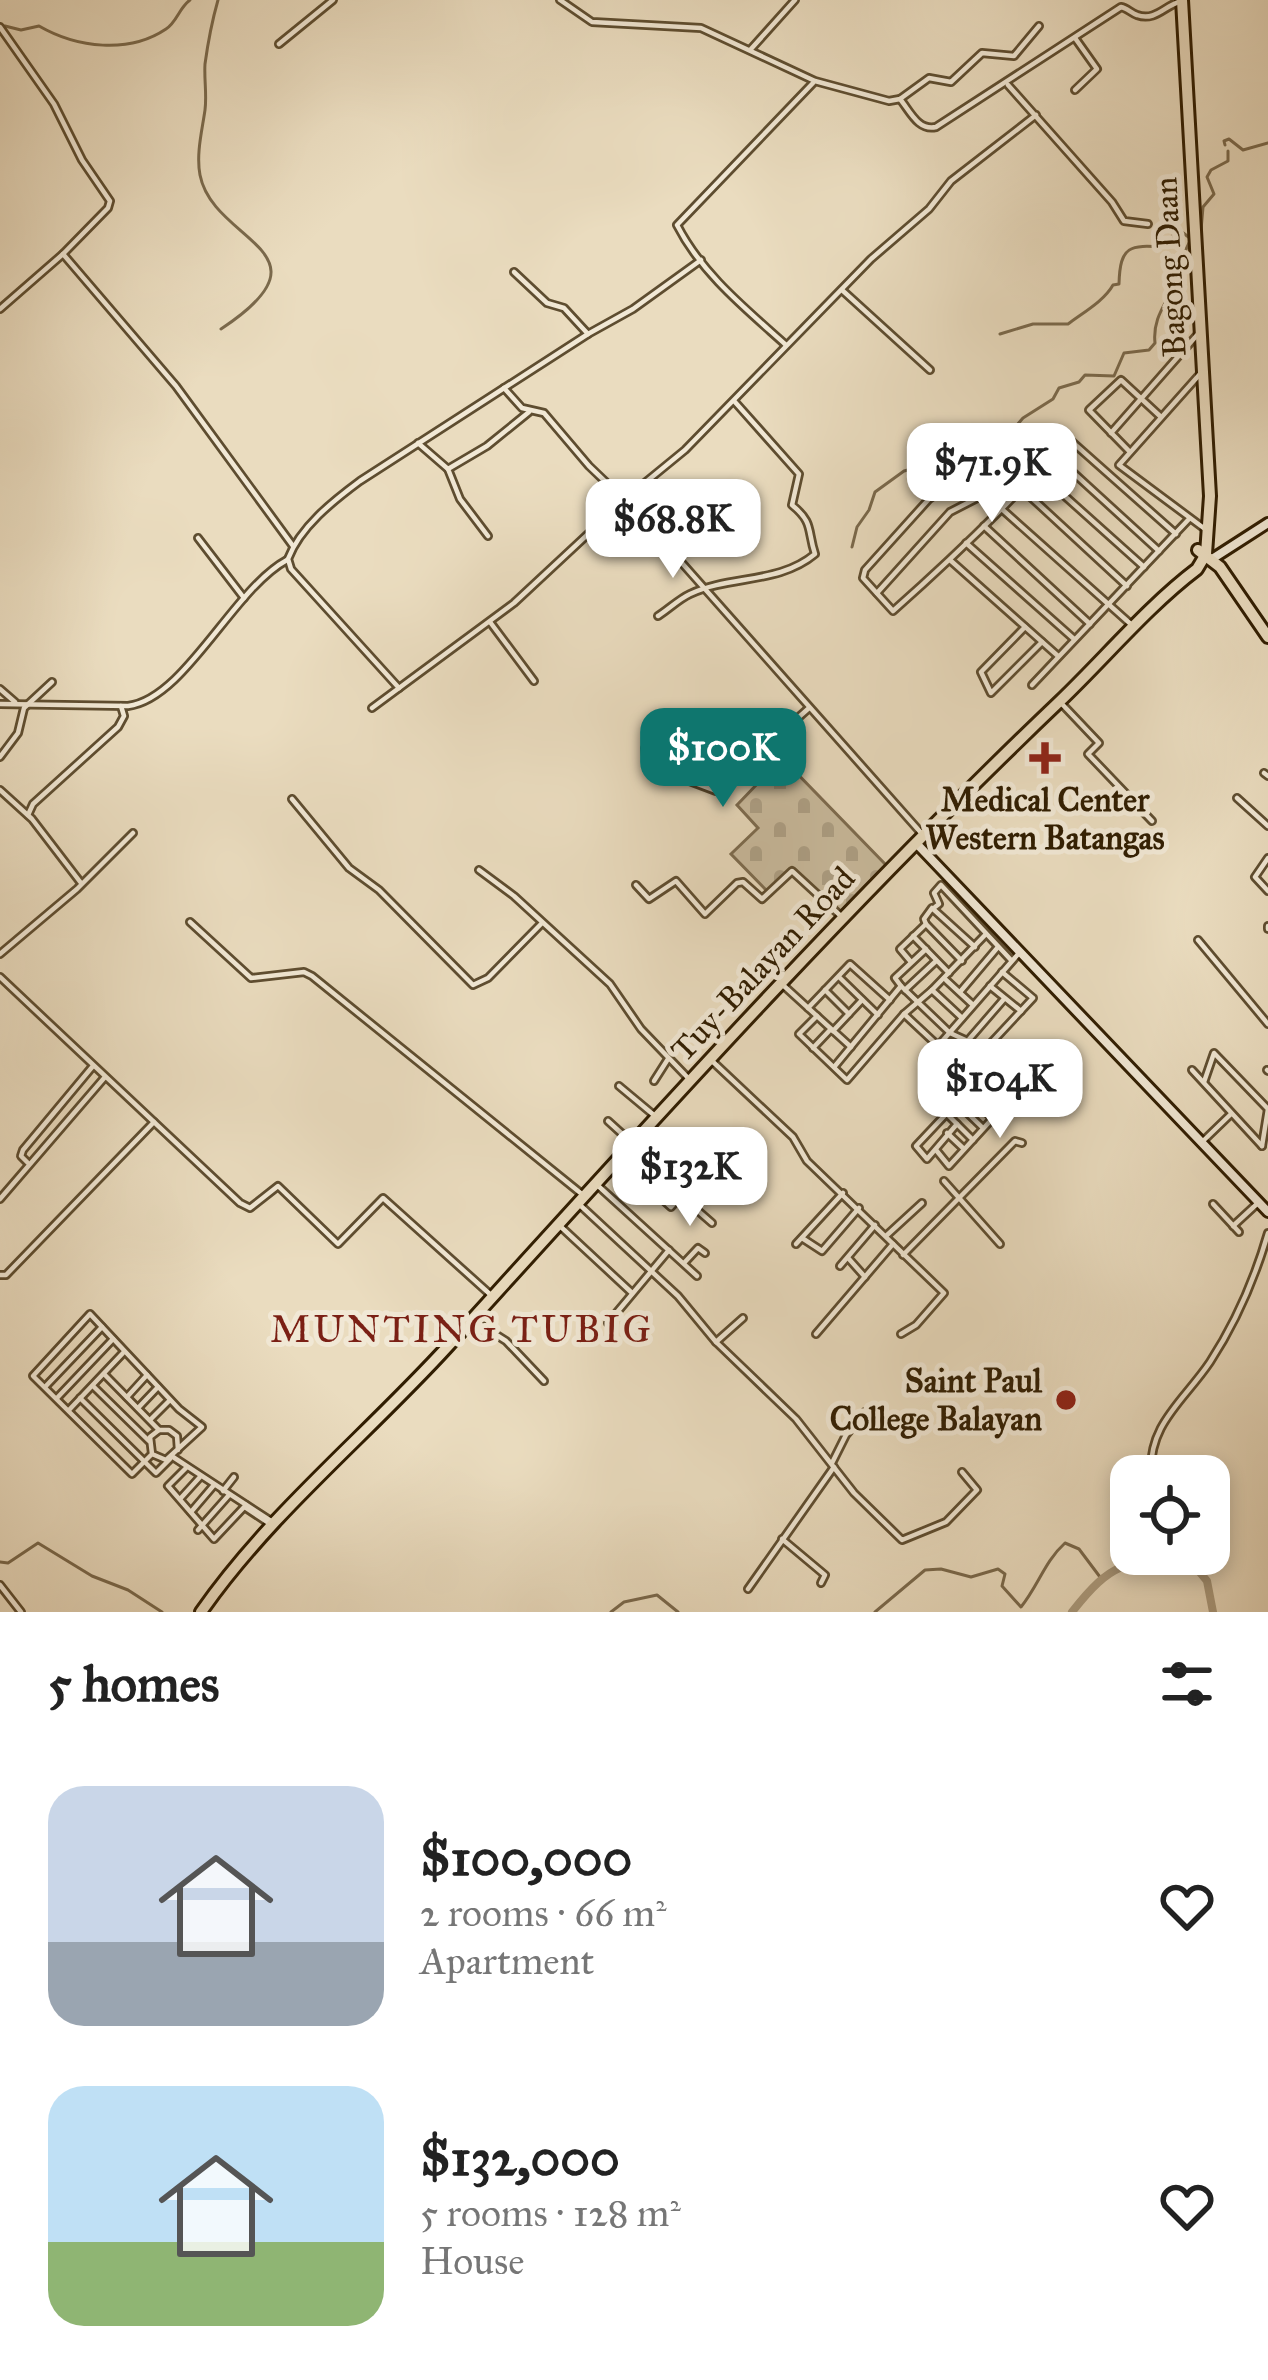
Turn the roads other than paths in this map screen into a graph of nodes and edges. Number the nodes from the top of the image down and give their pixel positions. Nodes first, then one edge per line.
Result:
1 (333, 0) edge
2 (560, 0) edge
3 (795, 0) edge
4 (1182, 0) edge
5 (1040, 26) dead end
6 (0, 27) edge
7 (1075, 38) junction
8 (279, 44) dead end
9 (750, 50) junction
10 (815, 81) junction
11 (1006, 83) junction
12 (1075, 90) dead end
13 (900, 99) junction
14 (1036, 116) junction
15 (1148, 224) dead end
16 (63, 254) junction
17 (700, 260) junction
18 (514, 272) dead end
19 (842, 290) junction
20 (0, 309) edge
21 (1201, 331) junction
22 (588, 334) junction
23 (786, 345) junction
24 (930, 370) dead end
25 (1204, 370) junction
26 (504, 388) junction
27 (1142, 399) junction
28 (736, 402) junction
29 (530, 411) junction
30 (1161, 416) junction
31 (1111, 434) junction
32 (418, 443) junction
33 (1130, 451) junction
34 (1054, 455) junction
35 (448, 469) junction
36 (1038, 472) junction
37 (1022, 489) junction
38 (626, 501) junction
39 (1004, 509) junction
40 (1190, 518) junction
41 (1268, 524) edge
42 (984, 526) junction
43 (1206, 530) junction
44 (1176, 534) junction
45 (488, 536) dead end
46 (198, 538) dead end
47 (966, 543) junction
48 (293, 546) junction
49 (1159, 551) junction
50 (1206, 554) junction
51 (288, 559) junction
52 (950, 560) junction
53 (1144, 567) junction
54 (1127, 586) junction
55 (706, 590) junction
56 (877, 593) junction
57 (244, 598) junction
58 (1109, 604) junction
59 (658, 616) dead end
60 (490, 622) junction
61 (1090, 624) junction
62 (1025, 627) junction
63 (1135, 627) junction
64 (1268, 637) edge
65 (1075, 640) junction
66 (1042, 642) junction
67 (1059, 657) junction
68 (534, 681) dead end
69 (52, 682) dead end
70 (1032, 685) dead end
71 (0, 688) edge
72 (399, 688) junction
73 (1060, 701) junction
74 (0, 704) edge
75 (28, 704) junction
76 (122, 706) junction
77 (20, 708) junction
78 (372, 708) dead end
79 (809, 708) junction
80 (644, 748) dead end
81 (0, 757) edge
82 (0, 790) edge
83 (1237, 798) dead end
84 (292, 799) dead end
85 (28, 815) junction
86 (1153, 821) dead end
87 (1268, 826) edge
88 (134, 833) dead end
89 (920, 839) junction
90 (1268, 857) edge
91 (478, 870) dead end
92 (81, 884) junction
93 (636, 885) dead end
94 (1268, 891) edge
95 (935, 907) junction
96 (844, 918) junction
97 (190, 922) dead end
98 (542, 923) junction
99 (926, 924) junction
100 (986, 934) junction
101 (913, 936) junction
102 (1198, 940) dead end
103 (975, 947) junction
104 (998, 947) junction
105 (926, 949) junction
106 (1020, 952) junction
107 (0, 954) edge
108 (937, 960) junction
109 (1011, 960) junction
110 (962, 961) junction
111 (911, 962) junction
112 (1002, 972) junction
113 (947, 975) junction
114 (839, 976) junction
115 (0, 977) edge
116 (782, 983) junction
117 (990, 986) junction
118 (903, 988) junction
119 (826, 990) junction
120 (932, 990) junction
121 (960, 992) junction
122 (862, 999) junction
123 (1004, 999) junction
124 (890, 1000) junction
125 (916, 1001) junction
126 (973, 1005) junction
127 (808, 1008) junction
128 (1021, 1011) junction
129 (904, 1013) junction
130 (849, 1014) junction
131 (878, 1015) junction
132 (817, 1016) junction
133 (962, 1018) junction
134 (1268, 1024) edge
135 (832, 1030) junction
136 (950, 1033) junction
137 (968, 1042) junction
138 (1011, 1045) dead end
139 (938, 1046) junction
140 (851, 1047) junction
141 (813, 1048) junction
142 (985, 1049) junction
143 (1024, 1058) dead end
144 (668, 1059) junction
145 (952, 1059) junction
146 (711, 1060) junction
147 (997, 1061) junction
148 (94, 1066) junction
149 (834, 1068) junction
150 (1192, 1070) dead end
151 (987, 1071) junction
152 (1035, 1072) dead end
153 (1010, 1073) junction
154 (105, 1077) junction
155 (654, 1081) dead end
156 (691, 1081) junction
157 (1204, 1082) junction
158 (976, 1083) junction
159 (619, 1086) dead end
160 (1024, 1089) junction
161 (967, 1093) junction
162 (1013, 1099) junction
163 (957, 1103) junction
164 (1003, 1110) junction
165 (947, 1114) junction
166 (1231, 1114) junction
167 (655, 1116) junction
168 (994, 1120) junction
169 (608, 1121) dead end
170 (154, 1122) junction
171 (957, 1124) junction
172 (983, 1128) junction
173 (641, 1132) junction
174 (947, 1133) junction
175 (926, 1136) junction
176 (974, 1140) junction
177 (631, 1142) junction
178 (1202, 1142) junction
179 (1022, 1143) dead end
180 (936, 1148) junction
181 (964, 1149) junction
182 (28, 1163) junction
183 (944, 1181) dead end
184 (595, 1182) junction
185 (843, 1193) junction
186 (959, 1198) junction
187 (0, 1199) edge
188 (579, 1199) junction
189 (1258, 1202) junction
190 (922, 1203) dead end
191 (1213, 1204) dead end
192 (859, 1208) junction
193 (1268, 1213) edge
194 (557, 1223) junction
195 (712, 1223) dead end
196 (876, 1225) junction
197 (1268, 1233) edge
198 (886, 1236) junction
199 (893, 1244) junction
200 (1000, 1244) dead end
201 (668, 1250) junction
202 (705, 1253) dead end
203 (903, 1255) junction
204 (848, 1258) junction
205 (683, 1264) junction
206 (840, 1266) dead end
207 (649, 1270) junction
208 (0, 1275) edge
209 (697, 1276) dead end
210 (866, 1277) junction
211 (631, 1292) junction
212 (492, 1296) junction
213 (472, 1318) junction
214 (742, 1318) dead end
215 (608, 1324) dead end
216 (102, 1327) junction
217 (816, 1334) dead end
218 (901, 1334) dead end
219 (112, 1339) junction
220 (716, 1342) junction
221 (124, 1351) junction
222 (103, 1373) junction
223 (147, 1375) junction
224 (544, 1381) dead end
225 (92, 1385) junction
226 (44, 1387) junction
227 (158, 1388) junction
228 (127, 1397) junction
229 (57, 1398) junction
230 (80, 1398) junction
231 (170, 1400) junction
232 (138, 1408) junction
233 (69, 1410) junction
234 (866, 1412) dead end
235 (150, 1420) junction
236 (159, 1430) junction
237 (149, 1441) junction
238 (178, 1450) junction
239 (152, 1454) junction
240 (1153, 1455) edge
241 (172, 1458) junction
242 (145, 1461) junction
243 (833, 1465) junction
244 (188, 1467) junction
245 (962, 1472) dead end
246 (201, 1476) junction
247 (234, 1477) dead end
248 (214, 1485) junction
249 (226, 1493) junction
250 (179, 1499) junction
251 (244, 1505) junction
252 (191, 1512) junction
253 (274, 1524) junction
254 (200, 1528) junction
255 (782, 1539) junction
256 (821, 1583) dead end
257 (0, 1585) edge
258 (748, 1589) dead end
259 (21, 1612) edge
260 (201, 1612) edge

1 - 8 street
2 - 9 street
3 - 9 street
4 - 7 street
4 - 21 main road, Bagong Daan
5 - 13 street
6 - 16 street
7 - 11 street
7 - 12 street
9 - 10 street
10 - 13 street
10 - 17 street
11 - 13 street
11 - 14 street
14 - 15 street
14 - 19 street
16 - 20 street
16 - 48 street
17 - 22 street
17 - 23 street
18 - 22 street
19 - 23 street
19 - 24 street
21 - 25 main road, Bagong Daan
21 - 27 street
22 - 26 street
23 - 28 street
25 - 30 street
25 - 43 main road, Bagong Daan
26 - 29 street
26 - 32 street
27 - 30 street
27 - 31 street
27 - 31 street
28 - 38 street
28 - 55 street
29 - 35 street
29 - 38 street
30 - 33 street
31 - 33 street
32 - 35 street
32 - 48 street
33 - 40 street
34 - 36 street
34 - 44 street
34 - 49 street
35 - 45 street
36 - 37 street
36 - 53 street
37 - 39 street
37 - 54 street
37 - 56 street
38 - 55 street
38 - 60 street
39 - 42 street
39 - 56 street
39 - 58 street
40 - 43 street
40 - 44 street
41 - 50 street
42 - 47 street
42 - 61 street
43 - 50 main road, Bagong Daan
44 - 49 street
46 - 57 street
47 - 52 street
47 - 65 street
48 - 51 street
49 - 53 street
50 - 63 main road, Tuy-Balayan Road
50 - 64 main road
51 - 57 street
51 - 72 street
52 - 56 street
52 - 62 street
53 - 54 street
54 - 58 street
55 - 59 street
55 - 79 street
57 - 76 street
58 - 61 street
58 - 63 street
60 - 68 street
60 - 72 street
61 - 65 street
62 - 66 street
62 - 66 street
63 - 73 main road, Tuy-Balayan Road
65 - 67 street
66 - 67 street
67 - 70 street
69 - 75 street
71 - 77 street
72 - 78 street
73 - 86 street
73 - 89 main road, Tuy-Balayan Road
74 - 77 street
75 - 76 street
75 - 77 street
76 - 85 street
77 - 81 street
79 - 80 street
79 - 89 street
82 - 85 street
83 - 87 street
84 - 98 street
85 - 92 street
88 - 92 street
89 - 96 main road, Tuy-Balayan Road
89 - 106 street
90 - 94 street
91 - 98 street
92 - 107 street
93 - 96 street
95 - 99 street
95 - 100 street
95 - 103 street
96 - 116 main road, Tuy-Balayan Road
97 - 188 street
98 - 144 street
99 - 101 street
99 - 110 street
100 - 103 street
100 - 104 street
101 - 105 street
101 - 111 street
102 - 134 street
103 - 110 street
104 - 109 street
104 - 121 street
105 - 108 street
105 - 111 street
106 - 109 street
106 - 178 street
108 - 113 street
108 - 118 street
109 - 112 street
110 - 113 street
111 - 118 street
112 - 117 street
112 - 128 street
113 - 120 street
113 - 121 street
114 - 119 street
114 - 122 street
114 - 124 street
115 - 148 street
116 - 127 street
116 - 146 main road, Tuy-Balayan Road
117 - 123 street
117 - 126 street
118 - 124 street
118 - 125 street
119 - 127 street
119 - 130 street
120 - 125 street
120 - 133 street
121 - 126 street
122 - 130 street
122 - 131 street
123 - 128 street
123 - 137 street
124 - 131 street
125 - 129 street
125 - 136 street
126 - 133 street
127 - 132 street
128 - 142 street
129 - 139 street
129 - 149 street
130 - 135 street
131 - 140 street
132 - 135 street
132 - 141 street
133 - 136 street
135 - 140 street
135 - 141 street
136 - 137 street
136 - 139 street
137 - 142 street
137 - 145 street
138 - 147 street
139 - 145 street
140 - 149 street
141 - 149 street
142 - 145 street
142 - 147 street
143 - 153 street
144 - 155 street
144 - 156 street
146 - 156 main road, Tuy-Balayan Road
146 - 185 street
147 - 151 street
147 - 153 street
148 - 154 street
148 - 182 street
150 - 157 street
151 - 158 street
151 - 162 street
152 - 160 street
153 - 160 street
154 - 170 street
154 - 182 street
156 - 167 main road, Tuy-Balayan Road
157 - 166 street
157 - 166 street
158 - 161 street
158 - 164 street
159 - 167 street
160 - 162 street
161 - 163 street
161 - 168 street
162 - 164 street
163 - 165 street
163 - 172 street
164 - 168 street
165 - 171 street
165 - 175 street
166 - 178 street
167 - 173 main road, Tuy-Balayan Road
168 - 172 street
169 - 177 street
170 - 208 street
170 - 212 street
171 - 174 street
171 - 176 street
172 - 176 street
173 - 177 main road, Tuy-Balayan Road
173 - 195 street
174 - 180 street
174 - 181 street
175 - 180 street
175 - 180 street
176 - 181 street
177 - 184 main road, Tuy-Balayan Road
178 - 189 street
179 - 186 street
180 - 181 street
182 - 187 street
183 - 186 street
184 - 188 main road, Tuy-Balayan Road
184 - 201 street
185 - 192 street
185 - 192 street
186 - 200 street
186 - 203 street
188 - 194 main road, Tuy-Balayan Road
188 - 207 street
189 - 191 street
189 - 193 street
190 - 198 street
192 - 196 street
194 - 211 street
194 - 212 main road, Tuy-Balayan Road
196 - 198 street
196 - 204 street
197 - 240 street
198 - 199 street
199 - 203 street
199 - 210 street
201 - 205 street
201 - 207 street
202 - 205 street
203 - 218 street
204 - 206 street
204 - 210 street
205 - 209 street
207 - 211 street
207 - 220 street
210 - 217 street
211 - 215 street
212 - 213 main road, Tuy-Balayan Road
213 - 224 street
213 - 253 main road, Tuy-Balayan Road
214 - 220 street
216 - 219 street
216 - 226 street
216 - 226 street
219 - 221 street
219 - 229 street
220 - 243 street
221 - 222 street
221 - 223 street
222 - 225 street
222 - 228 street
223 - 227 street
223 - 228 street
225 - 230 street
225 - 237 street
226 - 229 street
227 - 231 street
227 - 232 street
228 - 232 street
229 - 233 street
230 - 233 street
230 - 242 street
231 - 235 street
231 - 238 street
232 - 235 street
233 - 242 street
234 - 243 street
235 - 236 street
236 - 237 street
236 - 238 street
237 - 239 street
238 - 241 street
239 - 241 street
239 - 242 street
241 - 242 street
241 - 244 street
243 - 245 street
243 - 255 street
244 - 246 street
244 - 250 street
246 - 248 street
246 - 250 street
247 - 249 street
248 - 249 street
248 - 252 street
249 - 251 street
249 - 254 street
250 - 252 street
251 - 253 street
251 - 254 street
252 - 254 street
253 - 260 main road, Tuy-Balayan Road
255 - 256 street
255 - 258 street
257 - 259 street

